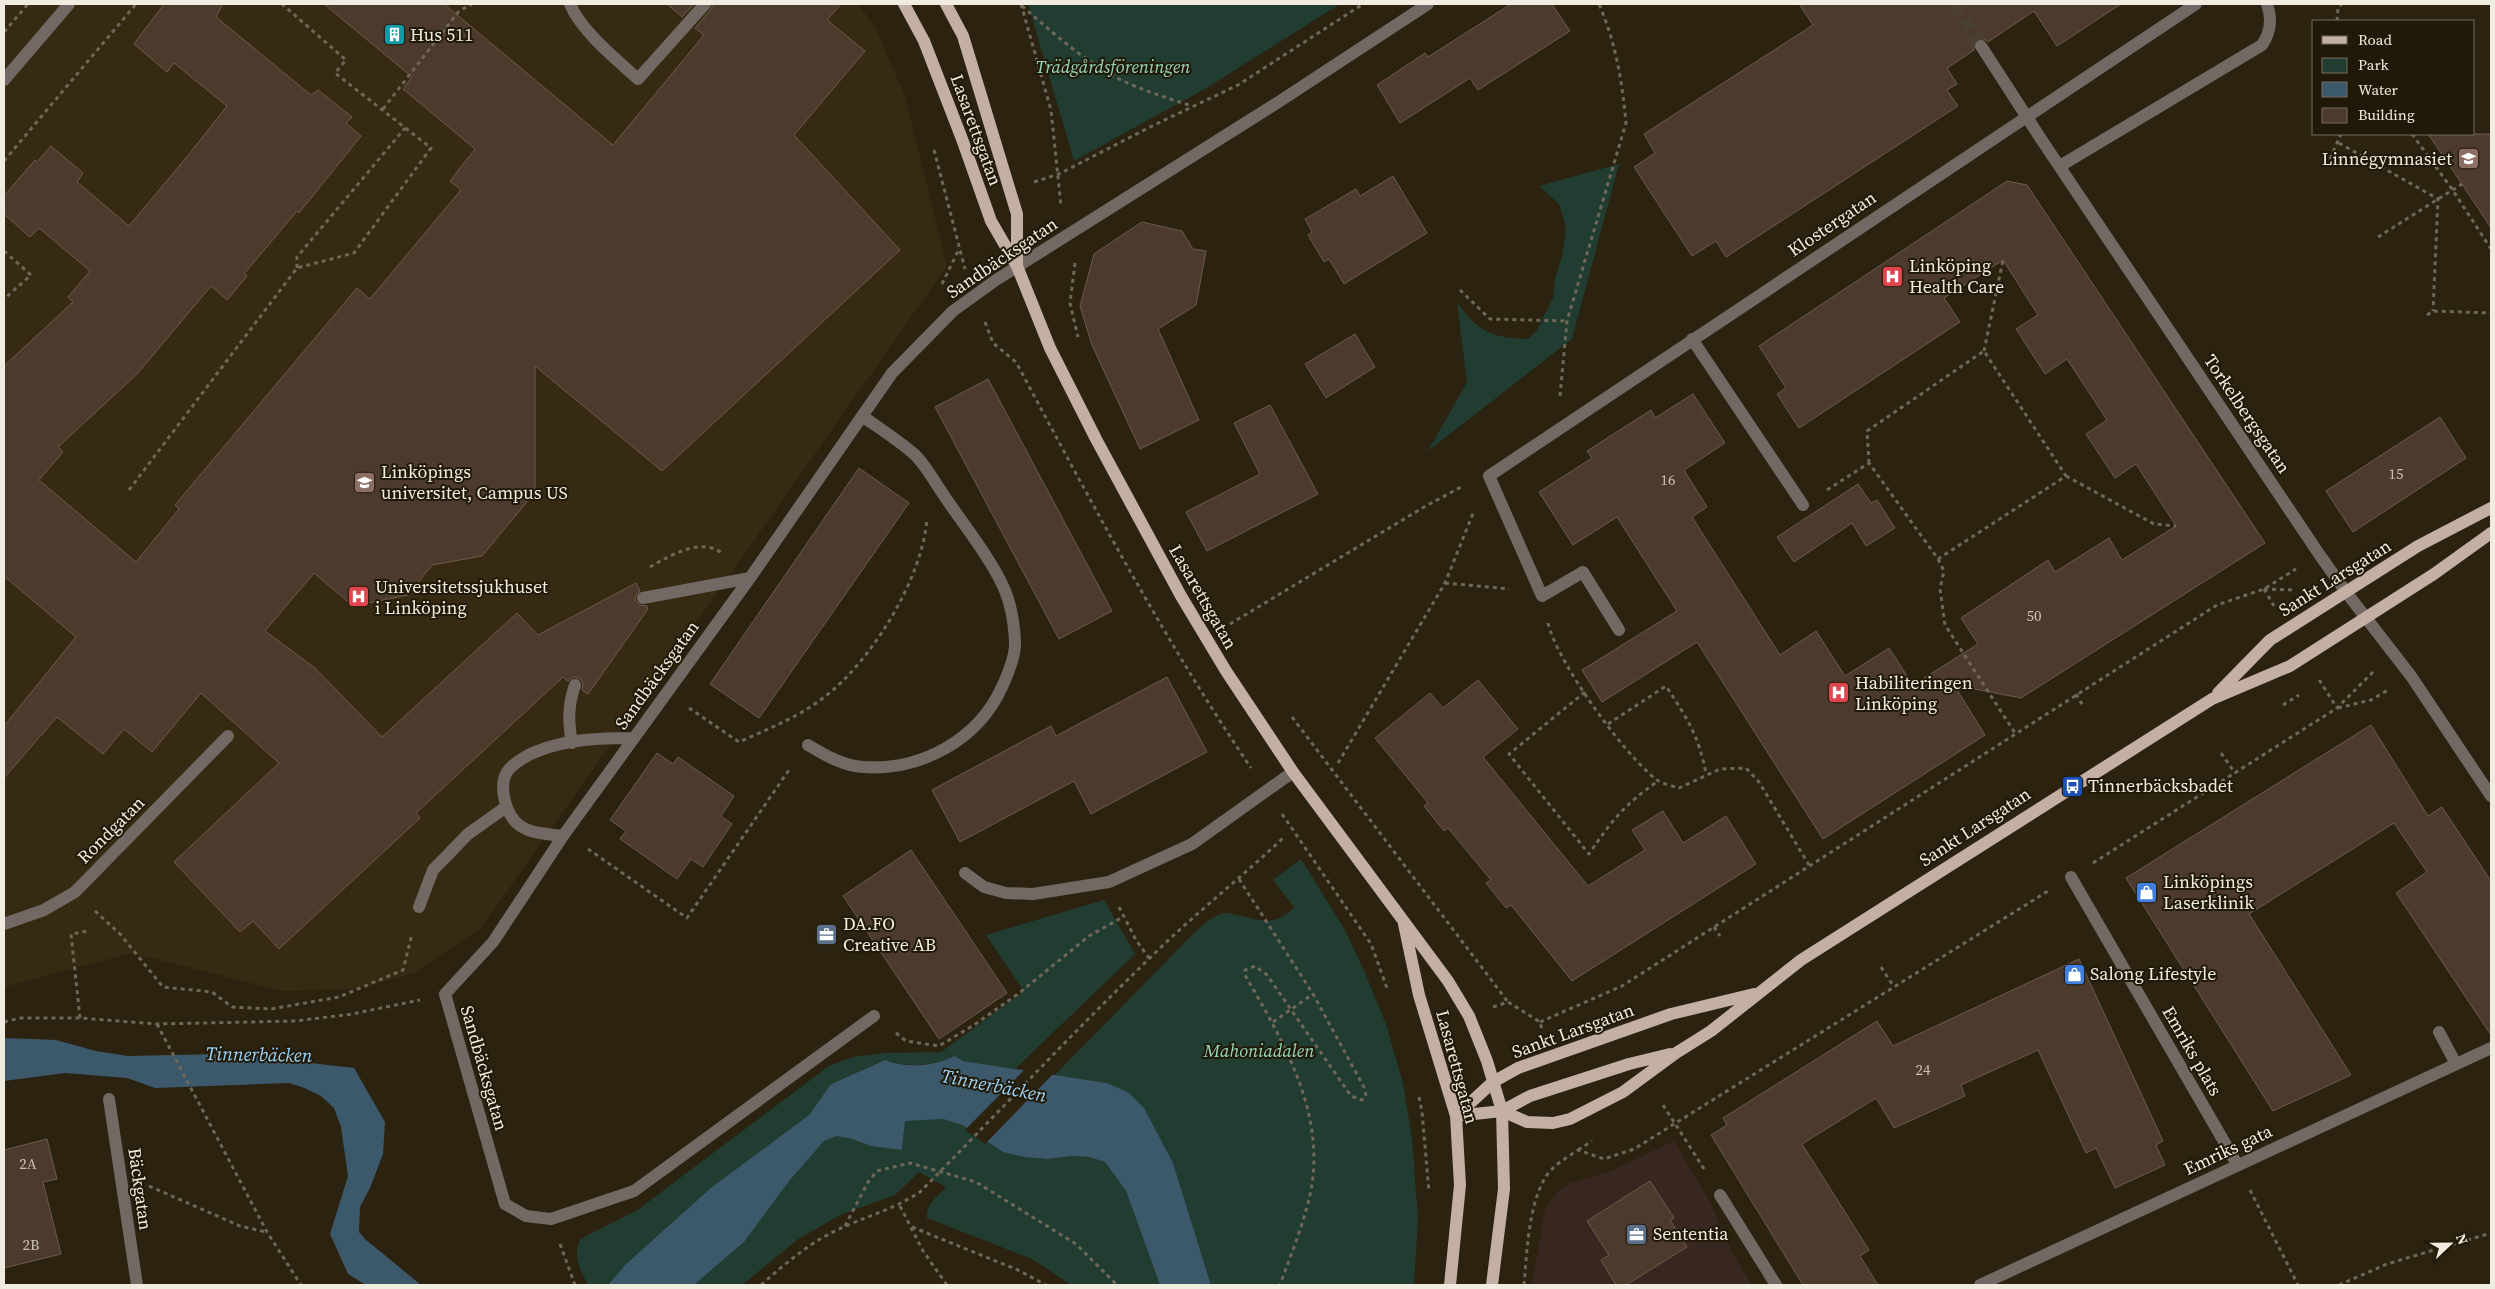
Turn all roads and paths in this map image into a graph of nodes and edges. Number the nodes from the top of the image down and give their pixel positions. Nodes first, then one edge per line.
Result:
1 (28, 4) edge
2 (69, 4) edge
3 (136, 4) edge
4 (282, 4) edge
5 (472, 4) edge
6 (570, 4) edge
7 (704, 4) edge
8 (904, 4) edge
9 (946, 4) edge
10 (1363, 4) edge
11 (1428, 4) edge
12 (1599, 4) edge
13 (2196, 4) edge
14 (2267, 4) edge
15 (2342, 4) edge
16 (1022, 5) edge
17 (2337, 20) edge
18 (4, 32) edge
19 (1982, 46) tunnel mouth
20 (4, 80) edge
21 (1192, 106) junction
22 (383, 110) junction
23 (2026, 116) junction
24 (405, 128) junction
25 (2341, 135) edge
26 (2413, 135) edge
27 (2339, 143) junction
28 (2330, 159) dead end
29 (4, 160) edge
30 (2060, 166) junction
31 (1059, 174) junction
32 (2462, 184) dead end
33 (1010, 189) junction
34 (2452, 189) junction
35 (983, 198) junction
36 (2438, 199) junction
37 (950, 208) dead end
38 (1070, 233) junction
39 (2378, 237) dead end
40 (2491, 249) edge
41 (4, 251) edge
42 (2003, 260) dead end
43 (1017, 266) junction
44 (297, 268) junction
45 (1460, 290) dead end
46 (4, 299) edge
47 (2433, 310) junction
48 (2491, 313) edge
49 (2427, 316) dead end
50 (1567, 321) junction
51 (1692, 339) junction
52 (1082, 345) dead end
53 (1984, 351) junction
54 (862, 416) junction
55 (1556, 429) junction
56 (1869, 463) junction
57 (930, 476) junction
58 (1489, 476) junction
59 (2066, 476) junction
60 (129, 490) dead end
61 (1803, 505) joint
62 (2491, 508) edge
63 (2176, 526) dead end
64 (2491, 533) edge
65 (2319, 554) junction
66 (1938, 560) junction
67 (750, 578) junction
68 (1445, 583) junction
69 (2346, 592) junction
70 (1542, 596) junction
71 (643, 598) dead end
72 (1224, 616) dead end
73 (2365, 618) junction
74 (1229, 624) junction
75 (1619, 630) dead end
76 (1234, 632) dead end
77 (2411, 676) junction
78 (574, 685) dead end
79 (2313, 686) dead end
80 (2305, 690) dead end
81 (666, 692) junction
82 (1585, 692) junction
83 (2076, 694) junction
84 (2212, 698) junction
85 (2283, 705) dead end
86 (2084, 706) dead end
87 (2337, 708) junction
88 (1292, 716) dead end
89 (1608, 724) junction
90 (2015, 733) junction
91 (228, 736) dead end
92 (633, 738) junction
93 (572, 743) junction
94 (808, 745) joint
95 (2221, 752) dead end
96 (1338, 763) dead end
97 (1294, 772) junction
98 (2235, 772) junction
99 (1706, 774) junction
100 (1658, 780) junction
101 (2491, 796) edge
102 (506, 807) junction
103 (563, 836) junction
104 (1283, 838) dead end
105 (1810, 865) junction
106 (965, 873) dead end
107 (2071, 877) junction
108 (1239, 879) junction
109 (75, 892) junction
110 (419, 907) joint
111 (1402, 919) junction
112 (4, 924) edge
113 (1714, 927) junction
114 (88, 931) dead end
115 (1720, 936) dead end
116 (1149, 958) junction
117 (1881, 967) dead end
118 (1894, 987) junction
119 (1760, 992) junction
120 (445, 994) junction
121 (1313, 994) junction
122 (1508, 1002) dead end
123 (1292, 1009) junction
124 (874, 1016) joint
125 (80, 1018) junction
126 (4, 1022) edge
127 (1273, 1022) junction
128 (1540, 1022) dead end
129 (157, 1024) junction
130 (2439, 1032) dead end
131 (2491, 1048) edge
132 (1676, 1053) junction
133 (2456, 1064) junction
134 (1493, 1082) junction
135 (110, 1098) dead end
136 (1663, 1105) dead end
137 (1502, 1111) junction
138 (1456, 1116) junction
139 (1676, 1125) junction
140 (2237, 1164) junction
141 (121, 1181) junction
142 (1720, 1195) joint
143 (900, 1206) junction
144 (845, 1226) junction
145 (912, 1227) junction
146 (267, 1232) junction
147 (2491, 1232) edge
148 (570, 1270) dead end
149 (137, 1285) edge
150 (301, 1285) edge
151 (575, 1285) edge
152 (761, 1285) edge
153 (947, 1285) edge
154 (1046, 1285) edge
155 (1116, 1285) edge
156 (1280, 1285) edge
157 (1450, 1285) edge
158 (1492, 1285) edge
159 (1524, 1285) edge
160 (1776, 1285) edge
161 (1980, 1285) edge
162 (2298, 1285) edge
163 (2340, 1285) edge

1 - 18 path
2 - 20 street
3 - 29 path
4 - 22 path
5 - 22 path
6 - 7 street
8 - 35 main road, Lasarettsgatan
9 - 33 main road, Lasarettsgatan
10 - 21 path
11 - 38 street, Sandbäcksgatan
12 - 50 path
13 - 23 street, Klostergatan
14 - 30 street
15 - 17 path
16 - 21 path
16 - 31 path
19 - 23 street, Torkelbergsgatan
21 - 31 path
22 - 24 path
23 - 30 street, Torkelbergsgatan
23 - 51 street, Klostergatan
24 - 44 path
24 - 44 path
25 - 27 path
26 - 34 path
27 - 28 path
27 - 36 path
30 - 65 street, Torkelbergsgatan
31 - 33 path
31 - 38 path
32 - 34 path
33 - 43 main road, Lasarettsgatan
34 - 36 path
34 - 40 path
35 - 37 path
35 - 43 main road, Lasarettsgatan
36 - 39 path
36 - 47 path
38 - 43 street, Sandbäcksgatan
38 - 52 path
41 - 46 path
42 - 53 path
43 - 54 street, Sandbäcksgatan
43 - 97 main road, Lasarettsgatan
44 - 60 path
45 - 50 path
47 - 48 path
47 - 49 path
50 - 55 path
51 - 55 street, Klostergatan
51 - 61 street
53 - 56 path
53 - 59 path
54 - 57 street
54 - 67 street, Sandbäcksgatan
55 - 58 street, Klostergatan
56 - 61 path
56 - 66 path
57 - 81 path
57 - 94 street
58 - 68 path
58 - 70 street
58 - 74 path
59 - 63 path
59 - 66 path
62 - 69 main road, Sankt Larsgatan
64 - 73 main road, Sankt Larsgatan
65 - 69 street, Torkelbergsgatan
65 - 83 path
66 - 90 path
67 - 71 street
67 - 81 street, Sandbäcksgatan
68 - 70 path
68 - 96 path
69 - 73 street, Torkelbergsgatan
69 - 84 main road, Sankt Larsgatan
70 - 75 street
70 - 82 path
72 - 74 path
73 - 77 street, Torkelbergsgatan
73 - 84 main road, Sankt Larsgatan
74 - 76 path
77 - 87 path
77 - 101 street, Torkelbergsgatan
78 - 93 street
79 - 87 path
80 - 85 path
81 - 92 street, Sandbäcksgatan
82 - 89 path
82 - 100 path
83 - 86 path
83 - 90 path
84 - 119 main road, Sankt Larsgatan
87 - 98 path
88 - 122 path
89 - 99 path
89 - 100 path
90 - 105 path
91 - 109 street, Rondgatan
92 - 93 street
92 - 103 street, Sandbäcksgatan
93 - 102 street
94 - 103 path
95 - 98 path
97 - 106 street
97 - 111 main road, Lasarettsgatan
98 - 107 path
99 - 100 path
99 - 105 path
102 - 103 street
102 - 110 street
103 - 120 street, Sandbäcksgatan
104 - 108 path
105 - 113 path
107 - 118 path
107 - 140 street, Emriks plats
108 - 116 path
108 - 121 path
109 - 110 path
109 - 112 street, Rondgatan
111 - 134 main road, Lasarettsgatan
111 - 138 main road, Lasarettsgatan
113 - 115 path
113 - 128 path
114 - 125 path
116 - 124 path
116 - 143 path
117 - 118 path
118 - 139 path
119 - 132 main road, Sankt Larsgatan
119 - 134 main road, Sankt Larsgatan
120 - 124 street, Sandbäcksgatan
120 - 129 path
121 - 123 path
121 - 123 path
123 - 127 path
123 - 127 path
125 - 126 path
125 - 129 path
127 - 156 path
129 - 146 path
130 - 133 street
131 - 133 street, Emriks gata
132 - 137 main road, Sankt Larsgatan
132 - 137 main road, Sankt Larsgatan
133 - 140 street, Emriks gata
134 - 137 main road, Lasarettsgatan
134 - 138 main road, Sankt Larsgatan
135 - 141 street, Bäckgatan
136 - 139 path
137 - 138 main road, Sankt Larsgatan
137 - 158 main road, Lasarettsgatan
138 - 157 main road, Lasarettsgatan
139 - 142 path
139 - 159 path
140 - 161 street, Emriks gata
140 - 162 path
141 - 146 path
141 - 149 street, Bäckgatan
142 - 160 street
143 - 144 path
143 - 145 path
144 - 152 path
144 - 155 path
145 - 153 path
145 - 154 path
146 - 150 path
147 - 163 path
148 - 151 path

